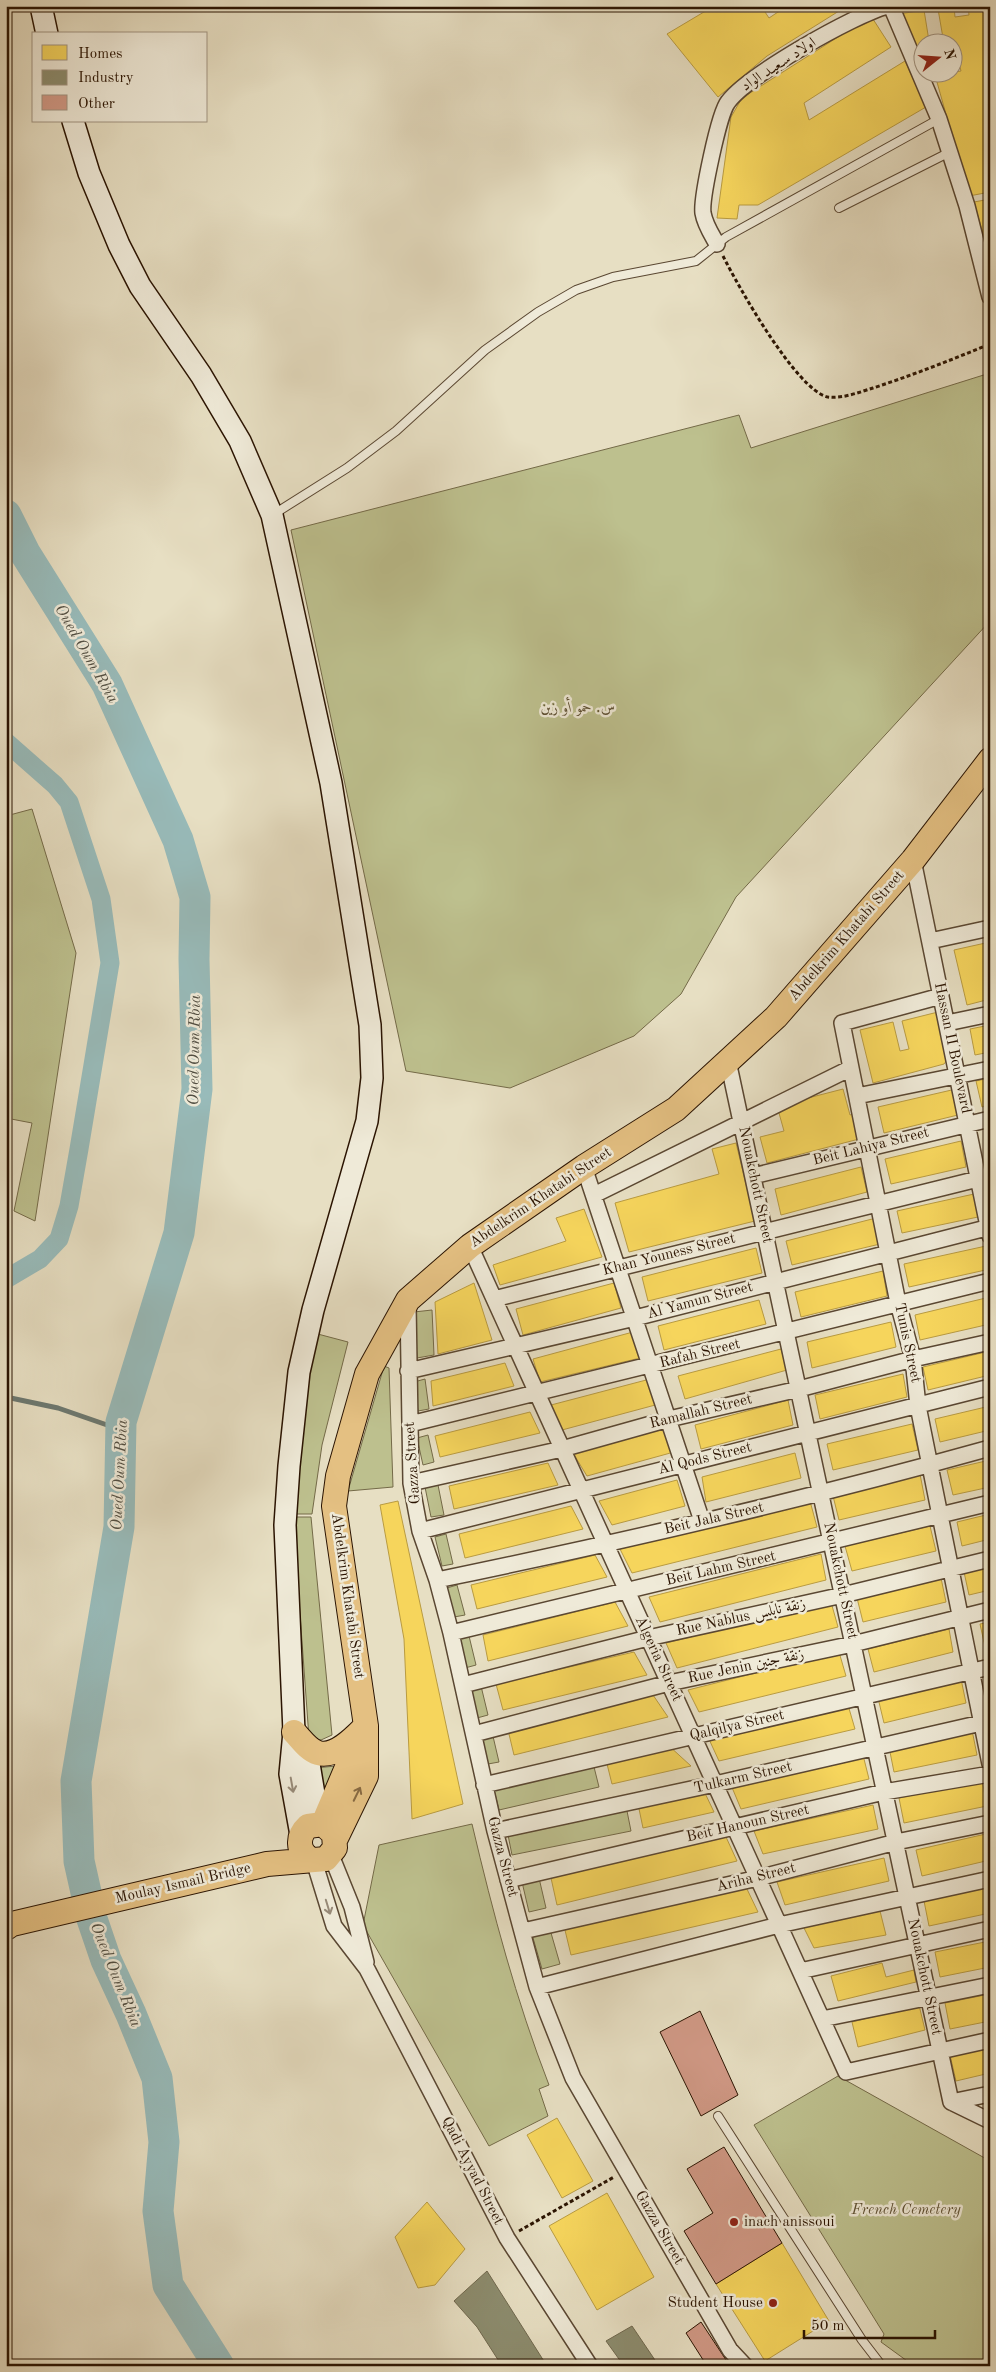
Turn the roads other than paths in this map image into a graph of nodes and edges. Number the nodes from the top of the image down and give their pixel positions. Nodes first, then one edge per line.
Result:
1 (41, 6) edge
2 (887, 6) edge
3 (891, 6) edge
4 (48, 32) edge
5 (939, 120) junction
6 (73, 122) edge
7 (950, 152) junction
8 (839, 208) dead end
9 (717, 244) junction
10 (990, 297) edge
11 (272, 515) junction
12 (990, 760) edge
13 (913, 860) junction
14 (990, 928) edge
15 (930, 941) junction
16 (941, 996) junction
17 (990, 1014) edge
18 (947, 1023) junction
19 (728, 1061) junction
20 (851, 1068) junction
21 (990, 1069) edge
22 (957, 1076) junction
23 (857, 1096) junction
24 (990, 1119) edge
25 (741, 1121) junction
26 (967, 1124) junction
27 (867, 1148) junction
28 (584, 1167) junction
29 (753, 1176) junction
30 (984, 1177) edge
31 (594, 1195) junction
32 (878, 1202) junction
33 (989, 1230) edge
34 (765, 1232) junction
35 (470, 1246) junction
36 (888, 1252) junction
37 (618, 1268) junction
38 (775, 1281) junction
39 (990, 1281) edge
40 (494, 1299) junction
41 (408, 1300) junction
42 (898, 1303) junction
43 (634, 1318) junction
44 (786, 1332) junction
45 (990, 1342) edge
46 (515, 1346) junction
47 (913, 1359) junction
48 (650, 1366) junction
49 (408, 1372) junction
50 (990, 1387) edge
51 (799, 1389) junction
52 (537, 1393) junction
53 (918, 1406) junction
54 (669, 1419) junction
55 (410, 1424) junction
56 (808, 1434) junction
57 (990, 1448) edge
58 (562, 1449) junction
59 (683, 1464) junction
60 (930, 1464) junction
61 (411, 1482) junction
62 (581, 1491) junction
63 (821, 1494) junction
64 (990, 1504) edge
65 (940, 1514) junction
66 (702, 1522) junction
67 (420, 1531) junction
68 (831, 1542) junction
69 (606, 1545) junction
70 (990, 1559) edge
71 (951, 1569) junction
72 (437, 1580) junction
73 (627, 1591) junction
74 (843, 1596) junction
75 (990, 1610) edge
76 (961, 1616) junction
77 (452, 1633) junction
78 (648, 1638) junction
79 (853, 1644) junction
80 (990, 1667) edge
81 (972, 1673) junction
82 (669, 1683) junction
83 (463, 1685) junction
84 (864, 1697) junction
85 (986, 1722) edge
86 (294, 1734) junction
87 (474, 1734) junction
88 (366, 1736) junction
89 (693, 1736) junction
90 (875, 1747) junction
91 (990, 1764) edge
92 (990, 1774) edge
93 (715, 1784) junction
94 (484, 1785) junction
95 (884, 1792) junction
96 (990, 1823) edge
97 (733, 1828) junction
98 (495, 1832) junction
99 (316, 1842) junction
100 (896, 1842) junction
101 (758, 1878) junction
102 (990, 1879) edge
103 (508, 1880) junction
104 (907, 1897) junction
105 (779, 1924) junction
106 (9, 1926) edge
107 (990, 1929) edge
108 (523, 1931) junction
109 (918, 1945) junction
110 (367, 1969) junction
111 (800, 1972) junction
112 (990, 1985) edge
113 (537, 1988) junction
114 (928, 1997) junction
115 (822, 2019) junction
116 (990, 2040) edge
117 (940, 2051) junction
118 (990, 2094) edge
119 (951, 2102) junction
120 (718, 2116) dead end
121 (990, 2121) edge
122 (590, 2366) edge
123 (745, 2366) edge
124 (882, 2366) edge

1 - 4 main road
2 - 9 street, اولاد سـعيـد الواد
3 - 5 street
5 - 7 street
5 - 9 lane
6 - 11 main road
7 - 8 lane
7 - 10 street
9 - 11 lane
11 - 86 main road
12 - 13 main road, Abdelkrim Khatabi Street
13 - 15 street, Hassan II Boulevard
13 - 19 main road, Abdelkrim Khatabi Street
14 - 15 street
15 - 16 street, Hassan II Boulevard
16 - 18 street, Hassan II Boulevard
16 - 20 street, Tunis Street
17 - 18 street
18 - 22 street, Hassan II Boulevard
19 - 25 street, Nouakchott Street
19 - 28 main road, Abdelkrim Khatabi Street
20 - 23 street, Tunis Street
20 - 25 street
21 - 22 street
22 - 23 street
22 - 26 street, Hassan II Boulevard
23 - 27 street, Tunis Street
24 - 26 street, Beit Lahiya Street
25 - 29 street, Nouakchott Street
25 - 31 street
26 - 27 street, Beit Lahiya Street
26 - 30 street, Hassan II Boulevard
27 - 29 street, Beit Lahiya Street
27 - 32 street, Tunis Street
28 - 31 street
28 - 35 main road, Abdelkrim Khatabi Street
29 - 34 street, Nouakchott Street
30 - 32 street, Khan Youness Street
30 - 33 street, Hassan II Boulevard
31 - 37 street
32 - 34 street, Khan Youness Street
32 - 36 street, Tunis Street
33 - 36 street, Al Yamun Street
34 - 37 street, Khan Youness Street
34 - 38 street, Nouakchott Street
35 - 40 street, Algeria Street
35 - 41 main road, Abdelkrim Khatabi Street
36 - 38 street, Al Yamun Street
36 - 42 street, Tunis Street
37 - 40 street, Khan Youness Street
37 - 43 street
38 - 43 street, Al Yamun Street
38 - 44 street, Nouakchott Street
39 - 42 street, Rafah Street
40 - 46 street, Algeria Street
41 - 49 street, Gazza Street
41 - 88 main road, Abdelkrim Khatabi Street
42 - 44 street, Rafah Street
42 - 47 street, Tunis Street
43 - 46 street, Al Yamun Street
43 - 48 street
44 - 48 street, Rafah Street
44 - 51 street, Nouakchott Street
45 - 47 street, Ramallah Street
46 - 49 street, Al Yamun Street
46 - 52 street, Algeria Street
47 - 51 street, Ramallah Street
47 - 53 street, Tunis Street
48 - 52 street, Rafah Street
48 - 54 street
49 - 55 street, Gazza Street
50 - 53 street, Al Qods Street
51 - 54 street, Ramallah Street
51 - 56 street, Nouakchott Street
52 - 55 street, Rafah Street
52 - 58 street, Algeria Street
53 - 56 street, Al Qods Street
53 - 60 street, Tunis Street
54 - 58 street, Ramallah Street
54 - 59 street
55 - 61 street, Gazza Street
56 - 59 street, Al Qods Street
56 - 63 street, Nouakchott Street
57 - 60 street, Beit Jala Street
58 - 61 street, Ramallah Street
58 - 62 street, Algeria Street
59 - 62 street, Al Qods Street
59 - 66 street
60 - 63 street, Beit Jala Street
60 - 65 street, Tunis Street
61 - 67 street, Gazza Street
62 - 67 street, Al Qods Street
62 - 69 street, Algeria Street
63 - 66 street, Beit Jala Street
63 - 68 street, Nouakchott Street
64 - 65 street, Beit Lahm Street
65 - 68 street, Beit Lahm Street
65 - 71 street, Tunis Street
66 - 69 street, Beit Jala Street
67 - 72 street, Gazza Street
68 - 73 street, Beit Lahm Street
68 - 74 street, Nouakchott Street
69 - 72 street, Beit Jala Street
69 - 73 street, Algeria Street
70 - 71 street, Rue Nablus زنقة نابلس
71 - 74 street, Rue Nablus زنقة نابلس
71 - 76 street, Tunis Street
72 - 77 street, Gazza Street
73 - 77 street, Beit Lahm Street
73 - 78 street, Algeria Street
74 - 78 street, Rue Nablus زنقة نابلس
74 - 79 street, Nouakchott Street
75 - 76 street, Rue Jenin زنقة جنين
76 - 79 street, Rue Jenin زنقة جنين
76 - 81 street, Tunis Street
77 - 83 street, Gazza Street
78 - 82 street, Algeria Street
78 - 83 street, Rue Nablus زنقة نابلس
79 - 82 street, Rue Jenin زنقة جنين
79 - 84 street, Nouakchott Street
80 - 81 street, Qalqilya Street
81 - 84 street, Qalqilya Street
81 - 85 street, Tunis Street
82 - 87 street, Rue Jenin زنقة جنين
82 - 89 street, Algeria Street
83 - 87 street, Gazza Street
84 - 89 street, Qalqilya Street
84 - 90 street, Nouakchott Street
85 - 90 street, Tulkarm Street
85 - 91 street, Tunis Street
86 - 88 main road
86 - 99 main road
87 - 94 street, Gazza Street
88 - 99 main road, Abdelkrim Khatabi Street
89 - 93 street, Algeria Street
89 - 94 street, Qalqilya Street
90 - 93 street, Tulkarm Street
90 - 95 street, Nouakchott Street
92 - 95 street, Beit Hanoun Street
93 - 97 street, Algeria Street
93 - 98 street, Tulkarm Street
94 - 98 street, Gazza Street
95 - 97 street, Beit Hanoun Street
95 - 100 street, Nouakchott Street
96 - 100 street, Ariha Street
97 - 101 street, Algeria Street
97 - 103 street, Beit Hanoun Street
98 - 103 street, Gazza Street
99 - 106 main road, Moulay Ismail Bridge
99 - 110 street
99 -> 110 street
100 - 101 street, Ariha Street
100 - 104 street, Nouakchott Street
101 - 105 street, Algeria Street
101 - 108 street, Ariha Street
102 - 104 street
103 - 108 street, Gazza Street
104 - 105 street
104 - 109 street, Nouakchott Street
105 - 111 street, Algeria Street
105 - 113 street
107 - 109 street
108 - 113 street, Gazza Street
109 - 111 street
109 - 114 street, Nouakchott Street
110 - 122 street, Qadi Ayyad Street
111 - 115 street, Algeria Street
112 - 114 street
113 - 123 street, Gazza Street
114 - 115 street
114 - 117 street, Nouakchott Street
115 - 117 street, Algeria Street
116 - 117 street
117 - 119 street, Nouakchott Street
118 - 119 street
119 - 121 street
120 - 124 lane

